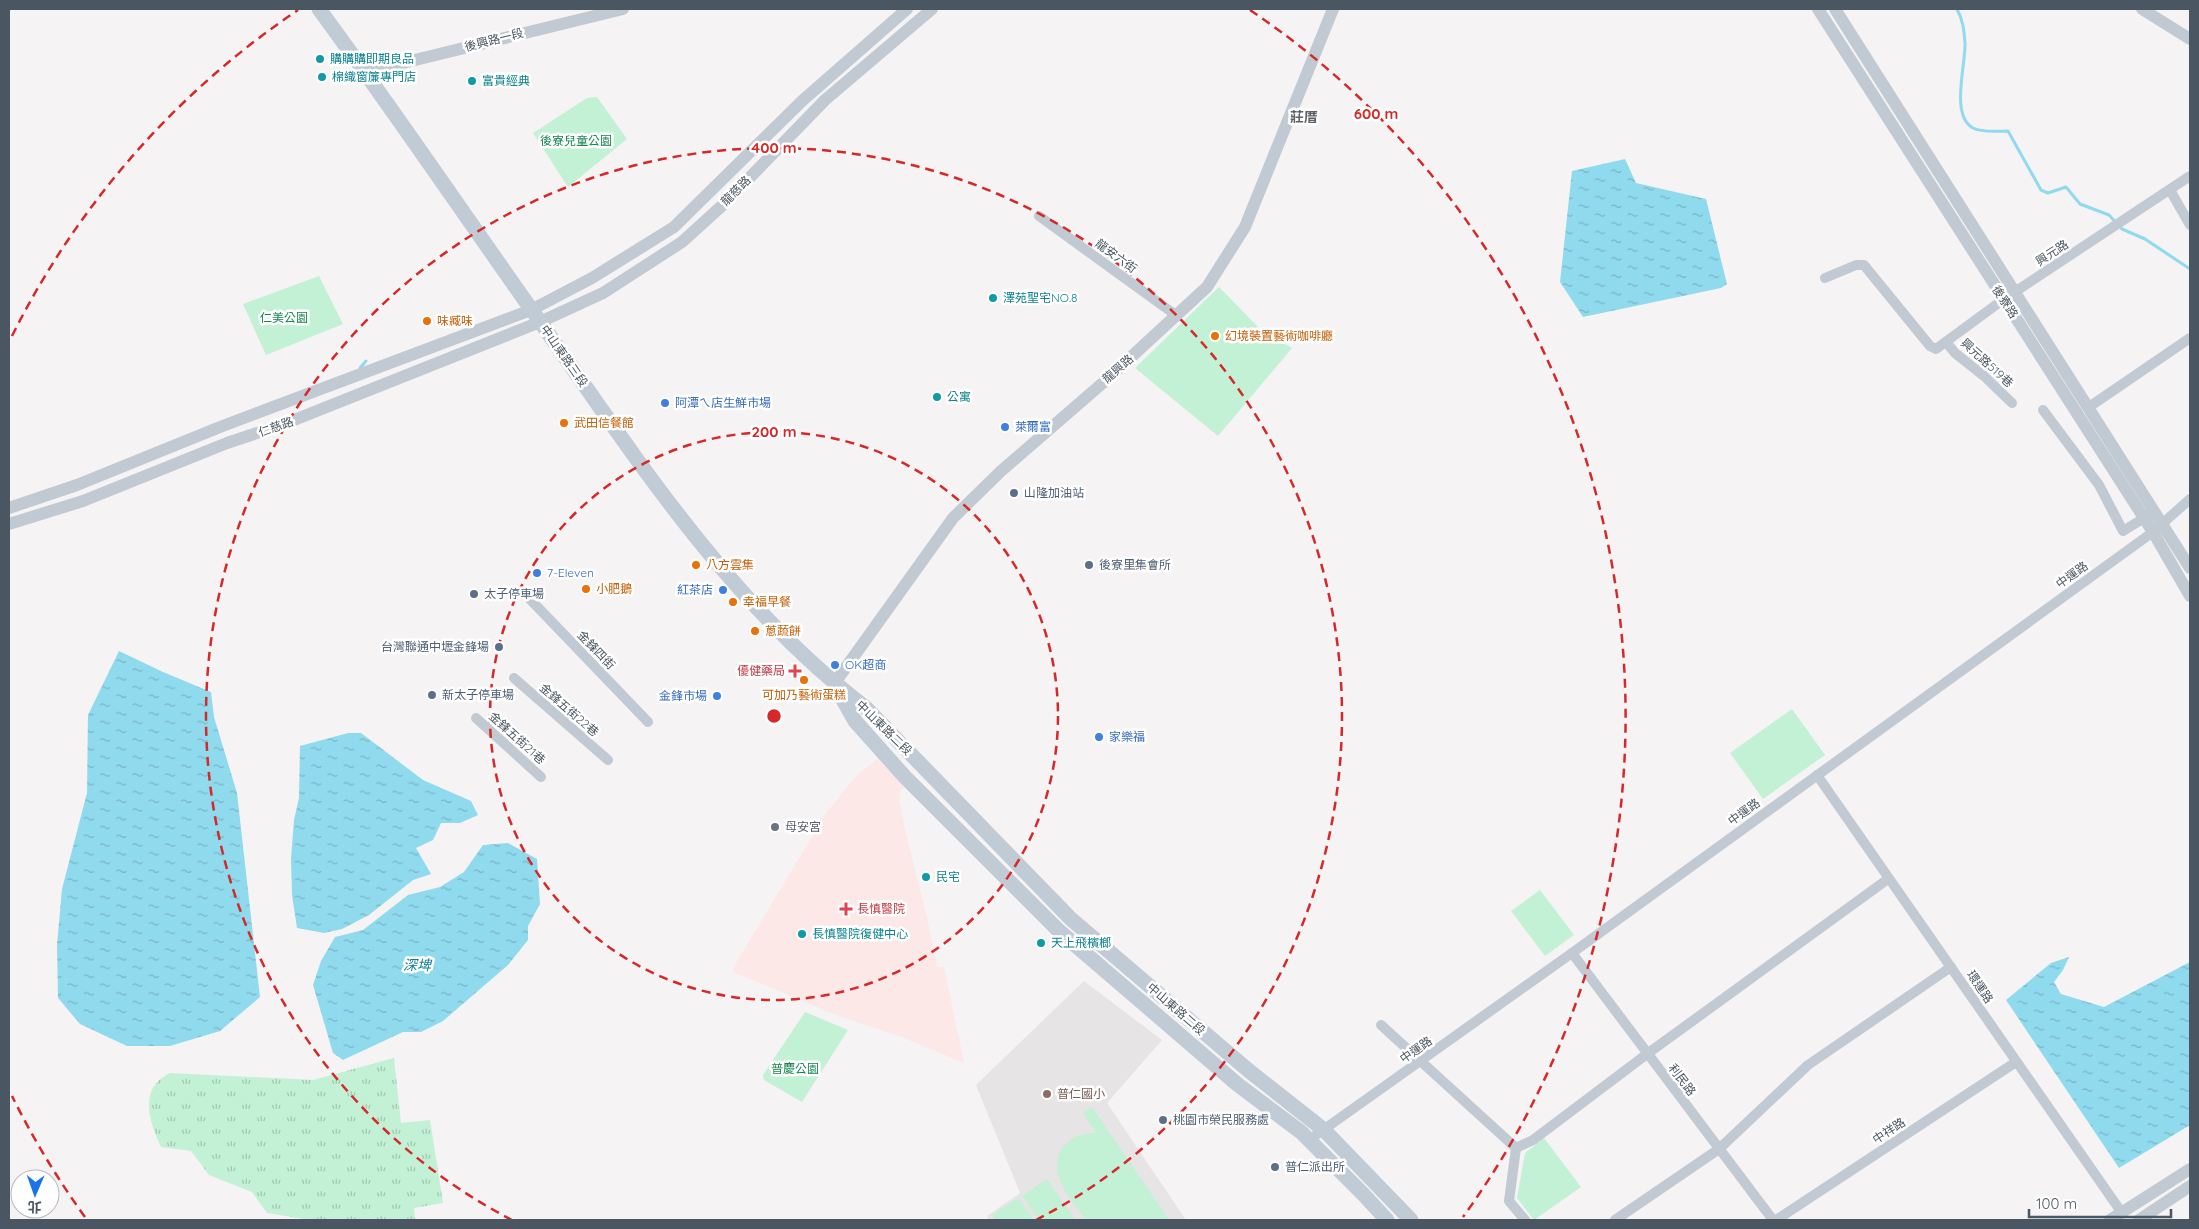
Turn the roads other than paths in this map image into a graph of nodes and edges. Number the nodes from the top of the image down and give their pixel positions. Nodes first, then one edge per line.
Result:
1 (319, 9) edge
2 (623, 9) edge
3 (907, 9) edge
4 (932, 9) edge
5 (1333, 9) edge
6 (1818, 9) edge
7 (1835, 9) edge
8 (2142, 9) edge
9 (2190, 39) edge
10 (366, 72) junction
11 (2190, 176) edge
12 (712, 188) junction
13 (2170, 190) junction
14 (725, 203) junction
15 (1039, 216) dead end
16 (2190, 225) edge
17 (1825, 278) dead end
18 (2016, 292) junction
19 (2004, 299) junction
20 (535, 316) junction
21 (1177, 316) junction
22 (2190, 338) edge
23 (1946, 342) junction
24 (375, 370) junction
25 (383, 385) junction
26 (2012, 402) dead end
27 (2089, 407) junction
28 (2043, 410) dead end
29 (2190, 499) edge
30 (9, 508) edge
31 (2155, 511) junction
32 (2144, 518) junction
33 (9, 524) edge
34 (2164, 524) junction
35 (2153, 532) junction
36 (2190, 568) edge
37 (526, 595) dead end
38 (2190, 596) edge
39 (514, 678) dead end
40 (834, 684) junction
41 (476, 718) dead end
42 (648, 722) dead end
43 (608, 760) dead end
44 (1817, 775) junction
45 (541, 777) dead end
46 (1888, 879) junction
47 (1572, 953) junction
48 (1952, 967) junction
49 (1381, 1025) dead end
50 (1647, 1054) junction
51 (1422, 1061) junction
52 (2016, 1062) junction
53 (1324, 1130) junction
54 (1309, 1140) junction
55 (1516, 1148) junction
56 (1719, 1149) junction
57 (2190, 1168) edge
58 (2190, 1186) edge
59 (2122, 1213) junction
60 (1387, 1220) edge
61 (1410, 1220) edge
62 (1525, 1220) edge
63 (1615, 1220) edge
64 (1775, 1220) edge
65 (2110, 1220) edge
66 (2139, 1220) edge

1 - 10 main road, 中山東路三段
2 - 10 street, 後興路一段
3 - 12 street, 龍慈路
4 - 14 street, 龍慈路
5 - 21 street, 龍興路
6 - 19 street, 後寮路
7 - 18 street, 後寮路
8 - 9 street
10 - 20 main road, 中山東路三段
11 - 13 street, 興元路
12 - 14 street
12 - 20 street, 龍慈路
13 - 16 street
13 - 18 street, 興元路
14 - 20 street, 龍慈路
15 - 21 street, 龍安六街
17 - 23 street, 興元路
18 - 19 street, 興元路
18 - 27 street, 後寮路
19 - 23 street, 興元路
19 - 32 street, 後寮路
20 - 24 street, 仁慈路
20 - 25 street, 仁慈路
20 - 40 main road, 中山東路三段
21 - 40 street, 龍興路
22 - 27 street
23 - 26 street, 興元路519巷
24 - 25 street
24 - 30 street, 仁慈路
25 - 33 street, 仁慈路
27 - 31 street, 後寮路
28 - 32 street
29 - 34 street, 中運路
31 - 32 street
31 - 34 street, 後寮路
32 - 35 street, 後寮路
34 - 35 street, 中運路
34 - 36 street, 後寮路
35 - 38 street, 後寮路
35 - 44 street, 中運路
37 - 42 street, 金鋒四街
39 - 43 street, 金鋒五街22巷
40 - 53 main road, 中山東路二段
40 - 54 main road, 中山東路二段
41 - 45 street, 金鋒五街21巷
44 - 46 street, 環運路
44 - 47 street, 中運路
46 - 48 street, 環運路
46 - 50 street
47 - 50 street, 利民路
47 - 51 street, 中運路
48 - 52 street, 環運路
48 - 56 street
49 - 51 street
50 - 55 street
50 - 56 street, 利民路
51 - 53 street, 中運路
51 - 55 street
52 - 59 street, 環運路
52 - 64 street, 中祥路
53 - 54 street, 中運路
53 - 61 main road, 中山東路二段
54 - 60 main road, 中山東路二段
55 - 62 street
56 - 63 street
56 - 64 street, 利民路
57 - 59 street
58 - 66 street
59 - 65 street

